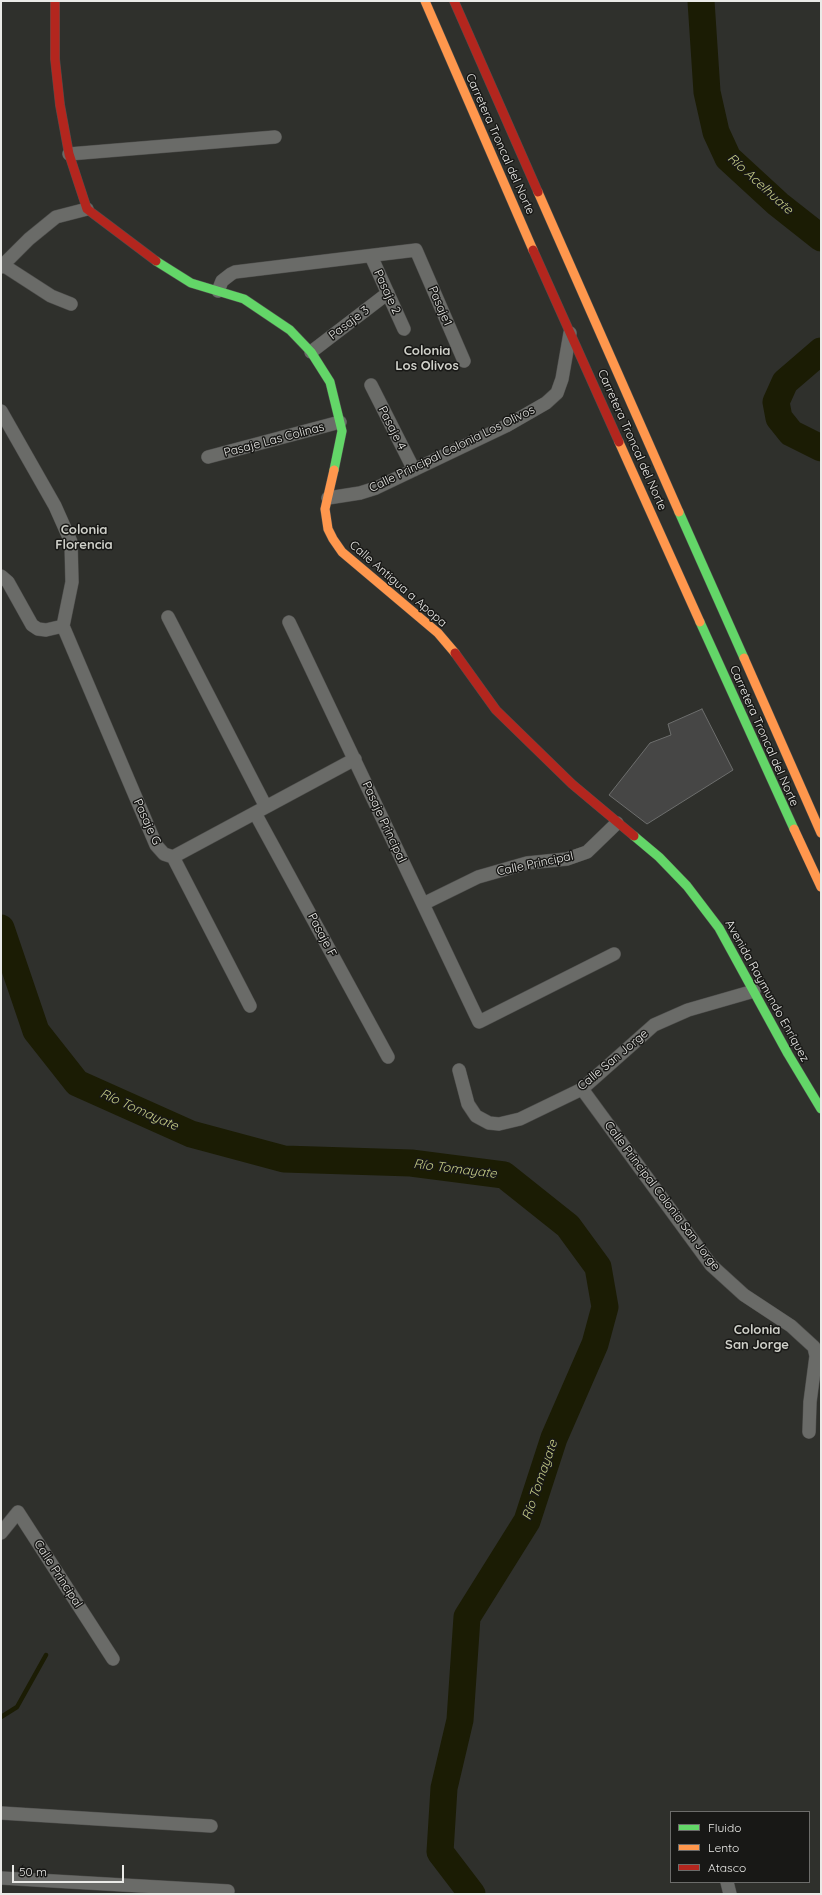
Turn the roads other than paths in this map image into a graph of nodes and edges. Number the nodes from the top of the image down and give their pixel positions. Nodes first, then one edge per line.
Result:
1 (55, 1) edge
2 (425, 1) edge
3 (454, 1) edge
4 (275, 137) dead end
5 (69, 154) junction
6 (87, 209) junction
7 (371, 256) junction
8 (2, 266) edge
9 (218, 291) junction
10 (388, 293) junction
11 (71, 304) dead end
12 (404, 329) dead end
13 (570, 332) junction
14 (310, 352) junction
15 (464, 361) dead end
16 (371, 385) dead end
17 (1, 411) edge
18 (340, 422) junction
19 (208, 457) dead end
20 (414, 470) junction
21 (328, 498) junction
22 (1, 576) edge
23 (168, 617) dead end
24 (289, 622) dead end
25 (63, 626) junction
26 (355, 759) junction
27 (261, 810) junction
28 (617, 824) junction
29 (821, 833) edge
30 (173, 857) junction
31 (821, 887) edge
32 (423, 904) junction
33 (614, 954) dead end
34 (754, 990) junction
35 (250, 1006) dead end
36 (388, 1057) dead end
37 (459, 1070) dead end
38 (582, 1089) junction
39 (821, 1109) edge
40 (809, 1432) dead end
41 (1, 1533) edge
42 (113, 1659) dead end
43 (1, 1813) edge
44 (211, 1826) dead end
45 (1, 1878) edge
46 (727, 1883) edge
47 (228, 1891) dead end
48 (730, 1894) edge

1 - 5 main road
2 - 13 main road, Carretera Troncal del Norte
3 - 29 main road, Carretera Troncal del Norte
4 - 5 street
5 - 6 main road
6 - 8 street
6 - 9 main road, Calle Antigua a Apopa
7 - 9 street
7 - 10 street, Pasaje 2
7 - 15 street, Pasaje1
8 - 11 street
9 - 14 main road, Calle Antigua a Apopa
10 - 12 street, Pasaje 2
10 - 14 street, Pasaje 3
13 - 20 street, Calle Principal Colonia Los Olivos
13 - 31 main road, Carretera Troncal del Norte
14 - 18 main road, Calle Antigua a Apopa
16 - 20 street, Pasaje 4
17 - 25 street
18 - 19 street, Pasaje Las Colinas
18 - 21 main road, Calle Antigua a Apopa
20 - 21 street, Calle Principal Colonia Los Olivos
21 - 28 main road, Calle Antigua a Apopa
22 - 25 street
23 - 27 street, Pasaje F
24 - 26 street, Pasaje Principal
25 - 30 street, Pasaje G
26 - 27 street
26 - 32 street, Pasaje Principal
27 - 30 street
27 - 36 street, Pasaje F
28 - 32 street, Calle Principal
28 - 34 main road, Avenida Raymundo Enríquez
30 - 35 street, Pasaje G
32 - 33 street, Pasaje Principal
34 - 38 street, Calle San Jorge
34 - 39 main road, Avenida Raymundo Enríquez
37 - 38 street, Calle San Jorge
38 - 40 street, Calle Principal Colonia San Jorge
41 - 42 street, Calle Principal
43 - 44 street
45 - 47 street
46 - 48 street

